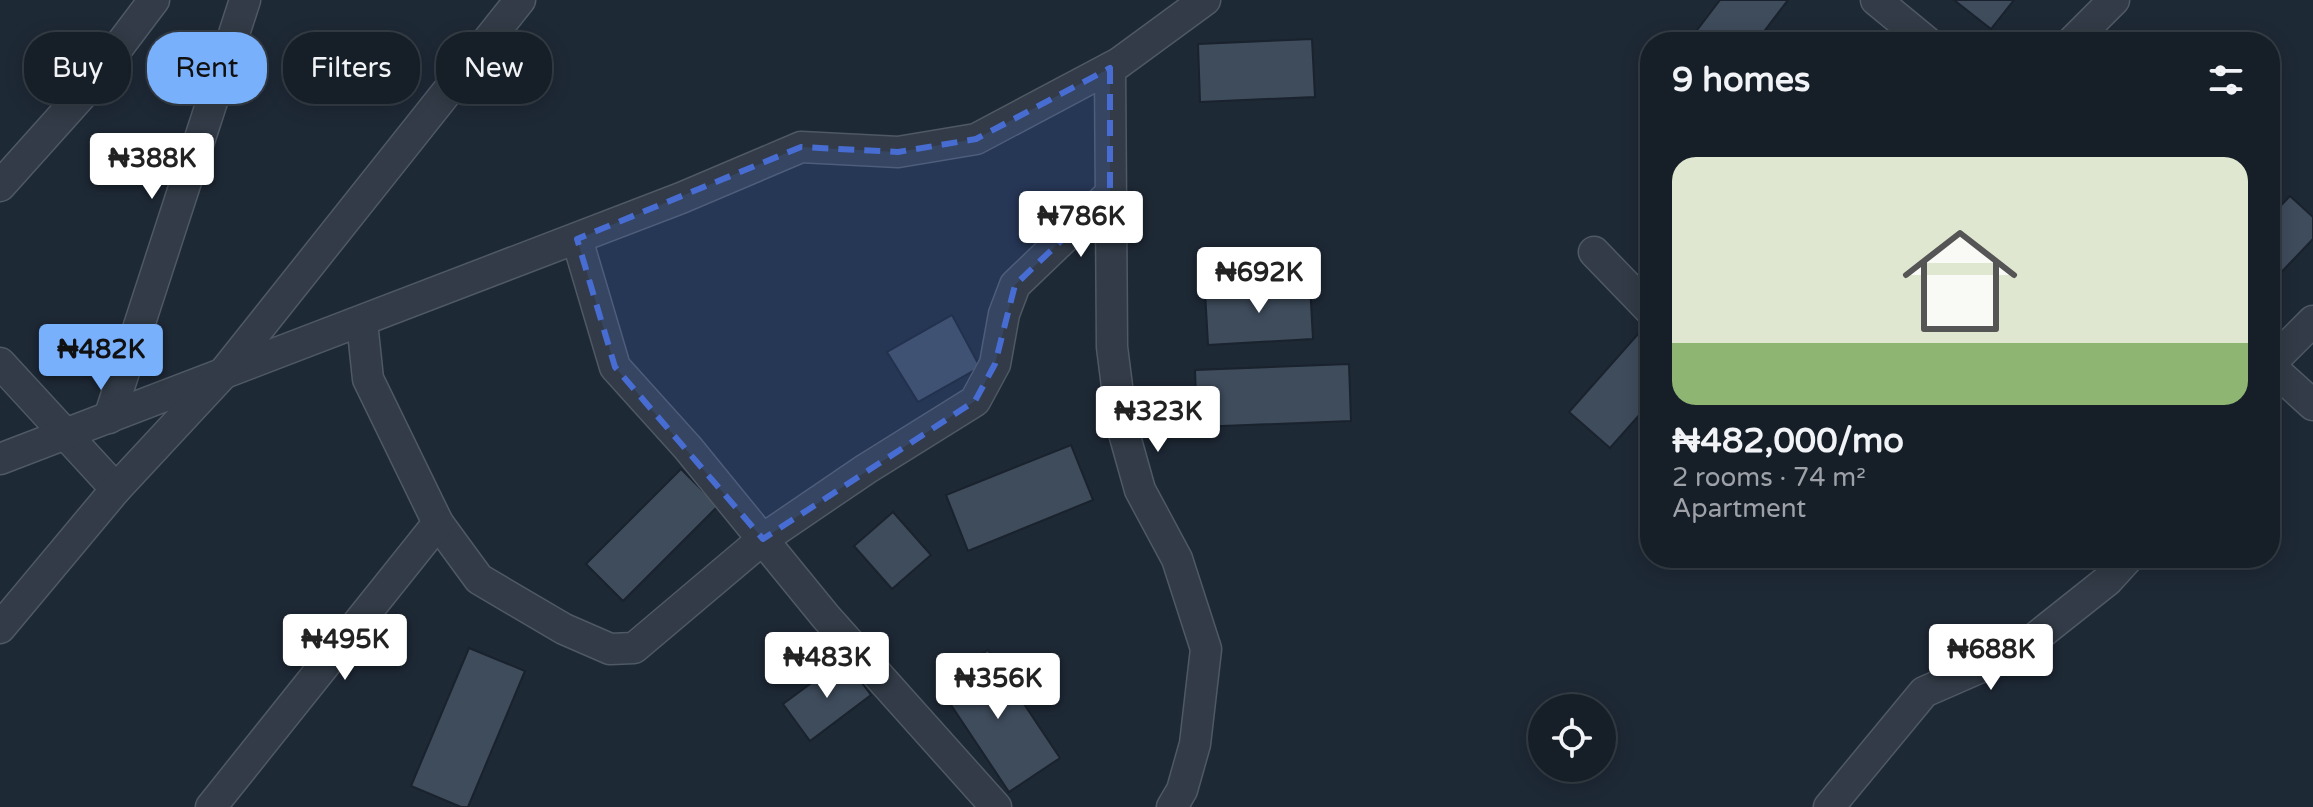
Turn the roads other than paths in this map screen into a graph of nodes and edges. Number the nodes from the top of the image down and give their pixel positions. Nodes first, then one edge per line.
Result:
1 (154, 0) edge
2 (245, 0) edge
3 (520, 0) edge
4 (1205, 0) edge
5 (1876, 0) edge
6 (2114, 0) edge
7 (1915, 32) edge
8 (2082, 32) edge
9 (1110, 68) junction
10 (0, 186) edge
11 (1110, 194) junction
12 (577, 239) junction
13 (1594, 252) dead end
14 (1640, 300) edge
15 (2313, 321) edge
16 (362, 322) junction
17 (2280, 355) edge
18 (0, 363) edge
19 (2280, 374) edge
20 (221, 376) junction
21 (2313, 405) edge
22 (109, 418) junction
23 (64, 435) junction
24 (0, 459) edge
25 (116, 489) junction
26 (438, 523) junction
27 (763, 539) junction
28 (2119, 568) edge
29 (0, 628) edge
30 (211, 807) edge
31 (996, 807) edge
32 (1172, 807) edge
33 (1829, 807) edge

1 - 10 street
2 - 22 street
3 - 20 street
4 - 9 street
5 - 7 street
6 - 8 street
9 - 11 street
9 - 12 street
11 - 27 street
11 - 32 street
12 - 16 street
12 - 27 street
13 - 14 street
15 - 17 street
16 - 20 street
16 - 26 street
18 - 23 street
19 - 21 street
20 - 22 street
20 - 25 street
22 - 23 street
23 - 24 street
23 - 25 street
25 - 29 street
26 - 27 street
26 - 30 street
27 - 31 street
28 - 33 street

